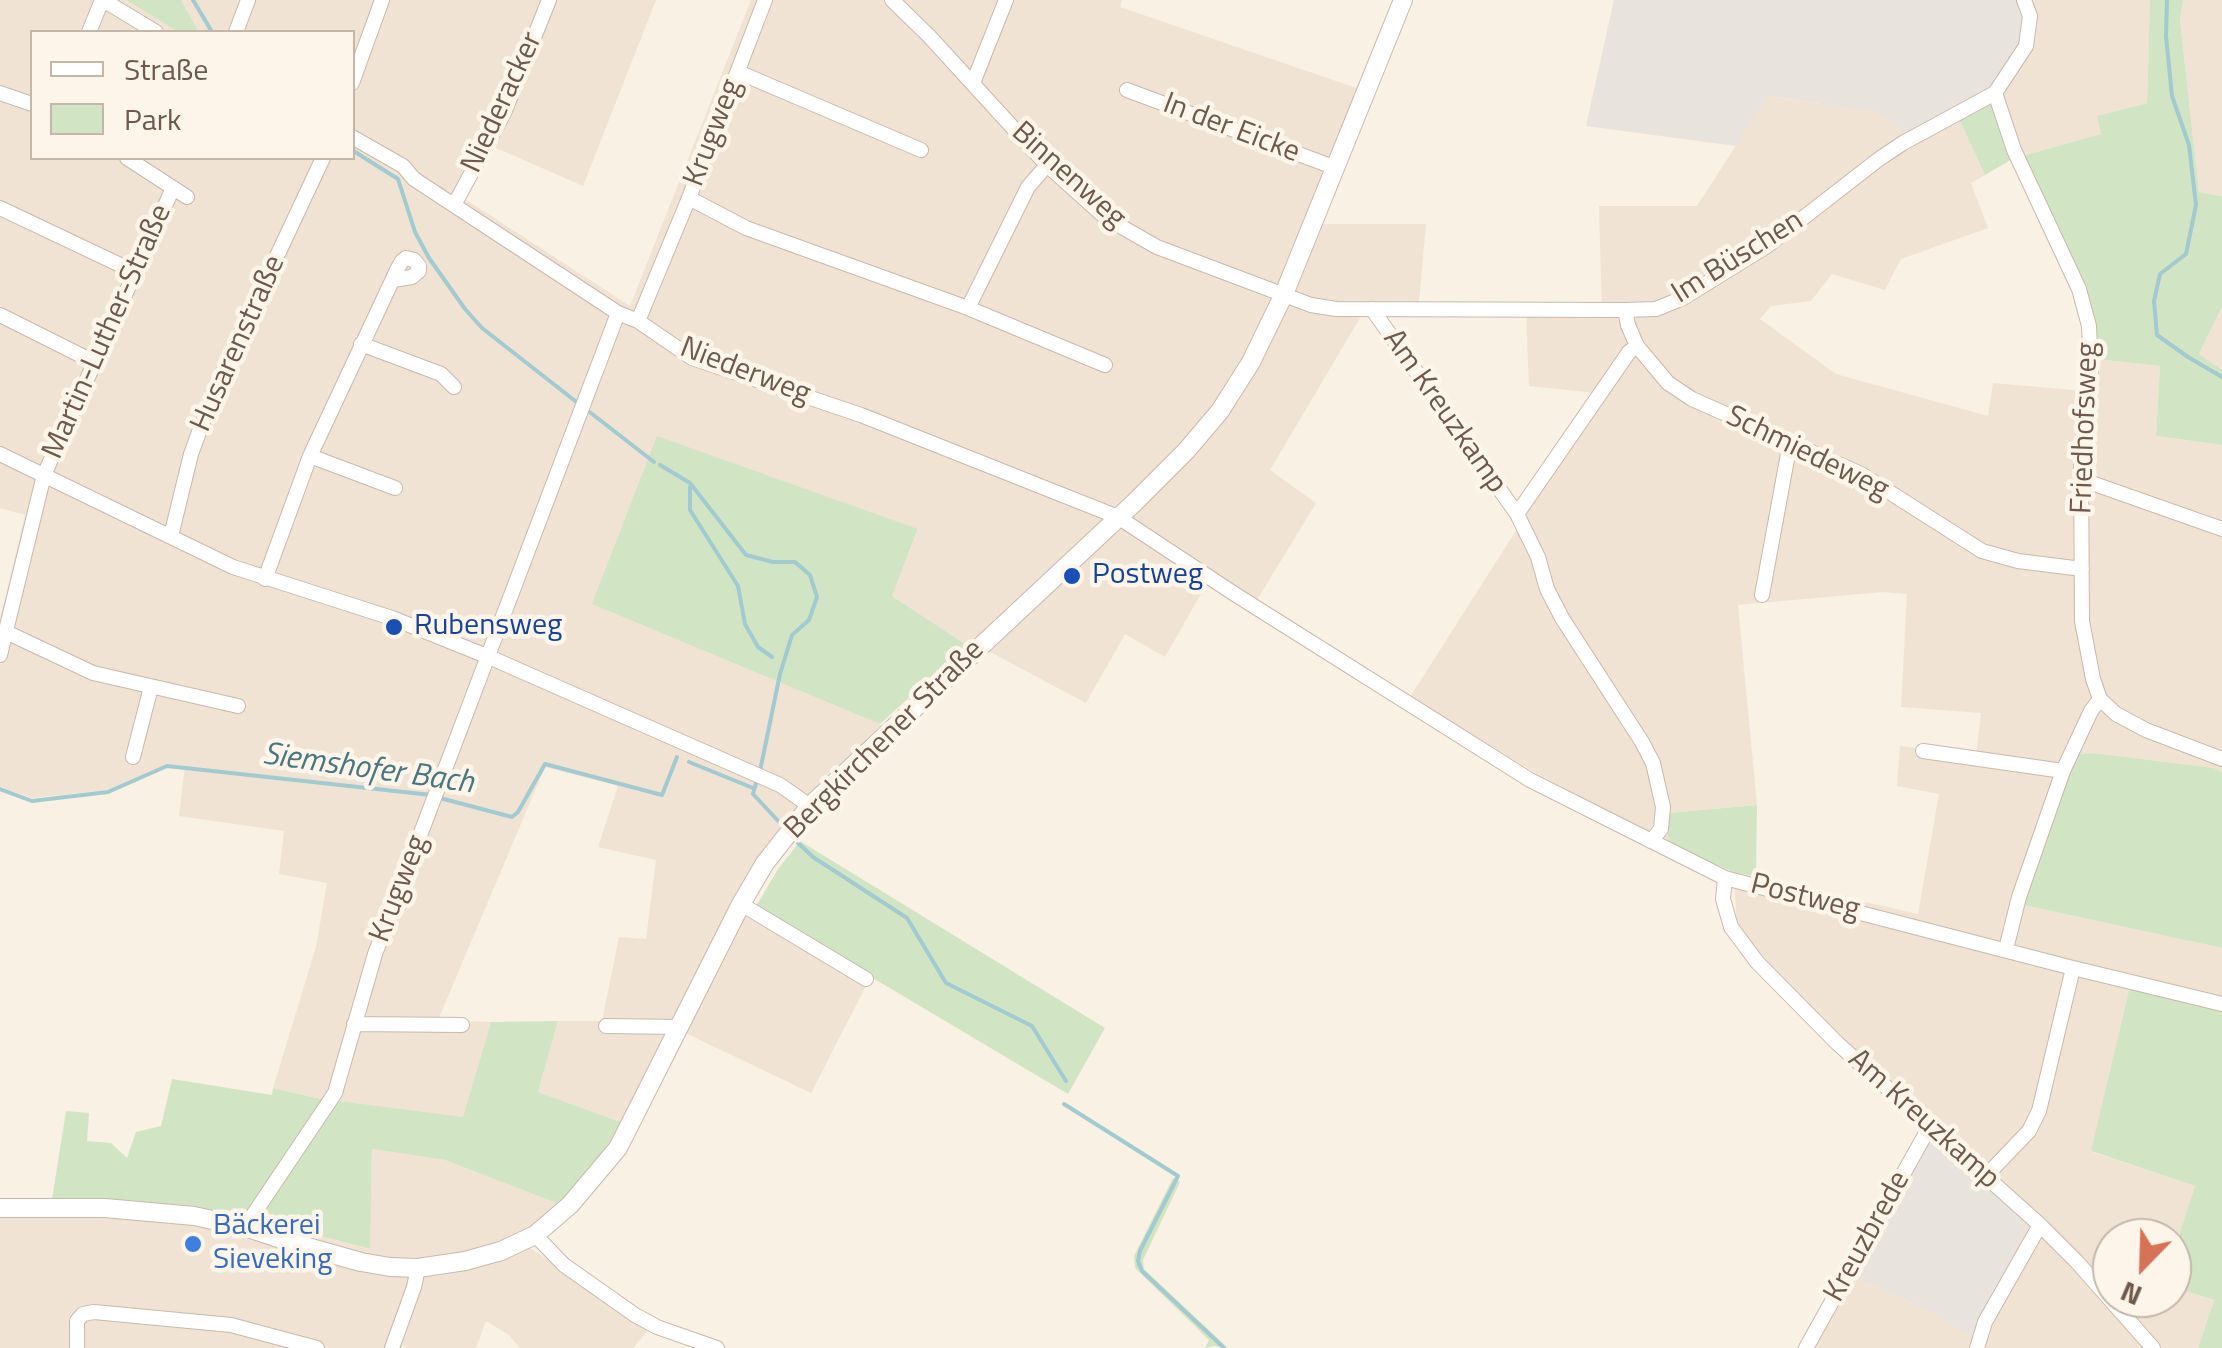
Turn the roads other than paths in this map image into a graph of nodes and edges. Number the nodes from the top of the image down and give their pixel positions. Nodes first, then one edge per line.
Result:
1 (102, 0) edge
2 (248, 0) edge
3 (382, 0) edge
4 (549, 0) edge
5 (765, 0) edge
6 (892, 0) edge
7 (1006, 0) edge
8 (1403, 0) edge
9 (2024, 0) edge
10 (90, 30) edge
11 (153, 30) edge
12 (237, 30) edge
13 (738, 72) junction
14 (355, 75) edge
15 (972, 84) junction
16 (1127, 90) dead end
17 (0, 93) edge
18 (1995, 93) junction
19 (30, 103) edge
20 (355, 140) edge
21 (921, 150) dead end
22 (130, 160) edge
23 (322, 160) edge
24 (1047, 165) junction
25 (1336, 168) junction
26 (689, 198) junction
27 (454, 205) junction
28 (0, 208) edge
29 (135, 272) junction
30 (393, 280) dead end
31 (1284, 294) junction
32 (968, 308) junction
33 (1372, 308) junction
34 (1626, 310) junction
35 (618, 313) junction
36 (0, 315) edge
37 (638, 321) junction
38 (362, 344) junction
39 (1637, 346) junction
40 (94, 362) junction
41 (1105, 365) dead end
42 (454, 387) dead end
43 (1790, 444) junction
44 (0, 454) edge
45 (310, 456) junction
46 (44, 475) junction
47 (2083, 480) junction
48 (395, 488) dead end
49 (1517, 514) junction
50 (1118, 517) junction
51 (2222, 529) edge
52 (171, 536) junction
53 (2082, 569) junction
54 (265, 579) junction
55 (1762, 595) dead end
56 (6, 632) junction
57 (0, 654) edge
58 (489, 657) junction
59 (151, 688) junction
60 (2100, 698) junction
61 (238, 706) dead end
62 (1922, 752) dead end
63 (134, 757) dead end
64 (2222, 759) edge
65 (2063, 771) junction
66 (810, 806) junction
67 (1650, 841) junction
68 (1726, 878) junction
69 (741, 904) junction
70 (2006, 949) junction
71 (2072, 968) junction
72 (866, 979) dead end
73 (2222, 1004) edge
74 (354, 1024) junction
75 (462, 1025) dead end
76 (606, 1026) dead end
77 (680, 1026) junction
78 (1930, 1126) junction
79 (1986, 1176) junction
80 (0, 1208) edge
81 (2040, 1225) junction
82 (245, 1227) junction
83 (534, 1236) junction
84 (418, 1268) junction
85 (77, 1348) edge
86 (317, 1348) edge
87 (392, 1348) edge
88 (717, 1348) edge
89 (1806, 1348) edge
90 (1977, 1348) edge
91 (2152, 1348) edge

1 - 10 street
1 - 11 street
2 - 12 street
3 - 14 street
4 - 27 street, Niederacker
5 - 13 street, Krugweg
6 - 15 street, Binnenweg
7 - 15 street
8 - 25 street, Bergkirchener Straße
9 - 18 street, Im Büschen
13 - 21 street
13 - 26 street, Krugweg
15 - 24 street, Binnenweg
16 - 25 street, In der Eicke
17 - 19 street
18 - 34 street, Im Büschen
18 - 47 street, Friedhofsweg
20 - 27 street, Niederweg
22 - 29 street, Martin-Luther-Straße
23 - 52 street, Husarenstraße
24 - 31 street, Binnenweg
24 - 32 street
25 - 31 street, Bergkirchener Straße
26 - 32 street
26 - 37 street, Krugweg
27 - 35 street, Niederweg
28 - 29 street
29 - 40 street, Martin-Luther-Straße
30 - 38 street
31 - 33 street, Im Büschen
31 - 50 street, Bergkirchener Straße
32 - 41 street
33 - 34 street, Im Büschen
33 - 49 street, Am Kreuzkamp
34 - 39 street, Schmiedeweg
35 - 37 street, Niederweg
35 - 58 street, Krugweg
36 - 40 street
37 - 50 street, Niederweg
38 - 42 street
38 - 45 street
39 - 43 street, Schmiedeweg
39 - 49 street, Am Kreuzkamp
40 - 46 street, Martin-Luther-Straße
43 - 53 street, Schmiedeweg
43 - 55 street
44 - 46 street
45 - 48 street
45 - 54 street
46 - 52 street
46 - 56 street, Martin-Luther-Straße
47 - 51 street
47 - 53 street, Friedhofsweg
49 - 67 street, Am Kreuzkamp
50 - 66 street, Bergkirchener Straße
50 - 67 street, Postweg
52 - 54 street
53 - 60 street, Friedhofsweg
54 - 58 street
56 - 57 street, Martin-Luther-Straße
56 - 59 street
58 - 66 street
58 - 74 street, Krugweg
59 - 61 street
59 - 63 street
60 - 64 street
60 - 65 street
62 - 65 street
65 - 70 street
66 - 69 street, Bergkirchener Straße
67 - 68 street, Postweg
68 - 70 street, Postweg
68 - 78 street, Am Kreuzkamp
69 - 72 street
69 - 77 street, Bergkirchener Straße
70 - 71 street, Postweg
71 - 73 street, Postweg
71 - 79 street
74 - 75 street
74 - 82 street, Krugweg
76 - 77 street
77 - 83 street, Bergkirchener Straße
78 - 79 street, Am Kreuzkamp
78 - 89 street, Kreuzbrede
79 - 81 street, Am Kreuzkamp
80 - 82 street, Bergkirchener Straße
81 - 90 street
81 - 91 street, Am Kreuzkamp
82 - 84 street, Bergkirchener Straße
83 - 84 street, Bergkirchener Straße
83 - 88 street
84 - 87 street
85 - 86 street

